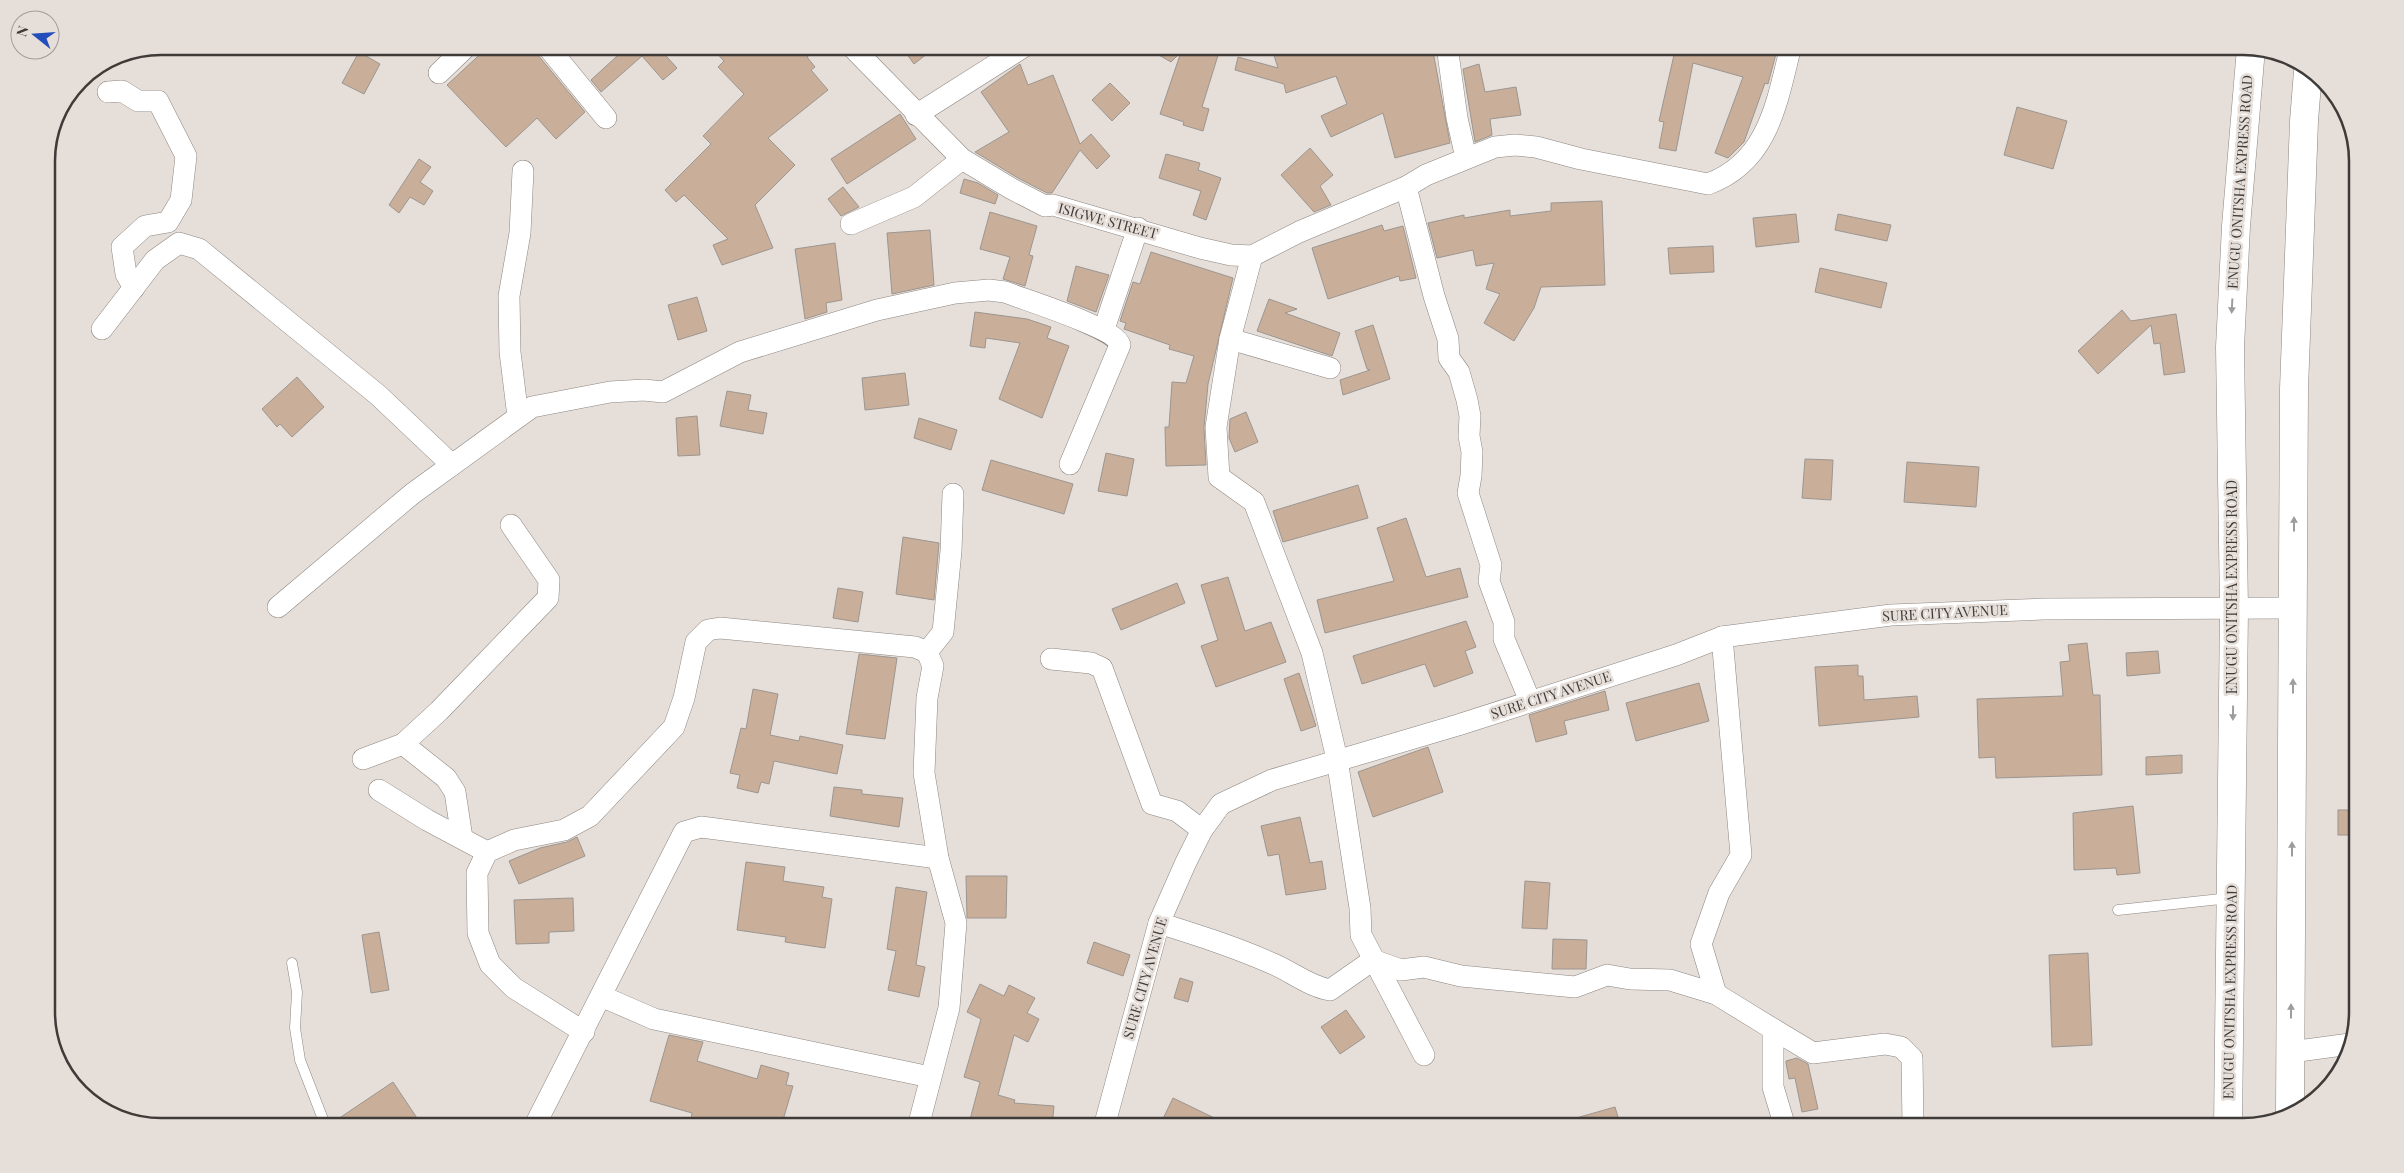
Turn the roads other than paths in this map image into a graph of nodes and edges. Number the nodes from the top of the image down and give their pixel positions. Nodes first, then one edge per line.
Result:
1 (457, 55) edge
2 (554, 55) edge
3 (859, 55) edge
4 (1011, 55) edge
5 (1448, 55) edge
6 (1789, 55) edge
7 (2249, 55) edge
8 (440, 73) dead end
9 (2307, 77) edge
10 (108, 92) dead end
11 (916, 115) junction
12 (606, 118) dead end
13 (1466, 158) junction
14 (962, 159) junction
15 (523, 171) dead end
16 (1406, 187) junction
17 (851, 224) dead end
18 (1138, 228) junction
19 (1252, 256) junction
20 (134, 288) junction
21 (102, 328) dead end
22 (1104, 329) junction
23 (1230, 339) junction
24 (1330, 368) dead end
25 (518, 417) junction
26 (1070, 464) dead end
27 (452, 465) junction
28 (953, 494) dead end
29 (511, 525) dead end
30 (278, 608) dead end
31 (2293, 608) junction
32 (2234, 609) junction
33 (1722, 637) junction
34 (927, 652) junction
35 (1051, 658) dead end
36 (1530, 702) junction
37 (403, 744) junction
38 (363, 759) dead end
39 (1337, 759) junction
40 (379, 790) dead end
41 (1202, 830) junction
42 (462, 838) junction
43 (487, 852) junction
44 (938, 858) junction
45 (2231, 898) junction
46 (2118, 910) dead end
47 (1159, 923) junction
48 (1373, 960) junction
49 (292, 963) dead end
50 (1716, 994) junction
51 (601, 996) junction
52 (1772, 1029) junction
53 (584, 1032) junction
54 (2343, 1045) edge
55 (2291, 1052) junction
56 (1424, 1055) dead end
57 (930, 1077) junction
58 (2290, 1107) edge
59 (323, 1118) edge
60 (539, 1118) edge
61 (920, 1118) edge
62 (1106, 1118) edge
63 (1782, 1118) edge
64 (1913, 1118) edge
65 (2228, 1118) edge

1 - 8 street
2 - 12 street
3 - 11 street, ISIGWE STREET
4 - 11 street
5 - 13 street
6 - 13 street
7 -> 32 highway, ENUGU ONITSHA EXPRESS ROAD
31 -> 9 highway
10 - 20 street
11 - 14 street, ISIGWE STREET
13 - 16 street
14 - 17 street
14 - 18 street, ISIGWE STREET
15 - 25 street
16 - 19 street
16 - 36 street
18 - 19 street, ISIGWE STREET
18 - 22 street
19 - 23 street
20 - 21 street
20 - 27 street
22 - 25 street
22 - 26 street
23 - 24 street
23 - 39 street
25 - 27 street
27 - 30 street
28 - 34 street
29 - 37 street
31 - 32 street, SURE CITY AVENUE
55 -> 31 highway
32 - 33 street, SURE CITY AVENUE
32 -> 45 highway, ENUGU ONITSHA EXPRESS ROAD
33 - 36 street, SURE CITY AVENUE
33 - 50 street
34 - 43 street
34 - 44 street
35 - 41 street
36 - 39 street, SURE CITY AVENUE
37 - 38 street
37 - 42 street
39 - 41 street, SURE CITY AVENUE
39 - 48 street
40 - 42 street
41 - 47 street, SURE CITY AVENUE
42 - 43 street
43 - 53 street
44 - 51 street
44 - 57 street
45 - 46 lane
45 - 65 highway, ENUGU ONITSHA EXPRESS ROAD
47 - 48 street
47 - 62 street, SURE CITY AVENUE
48 - 50 street
48 - 56 street
49 - 59 lane
50 - 52 street
51 - 53 street
51 - 57 street
52 - 63 street
52 - 64 street
53 - 60 street
54 - 55 street
55 - 58 highway
57 - 61 street

